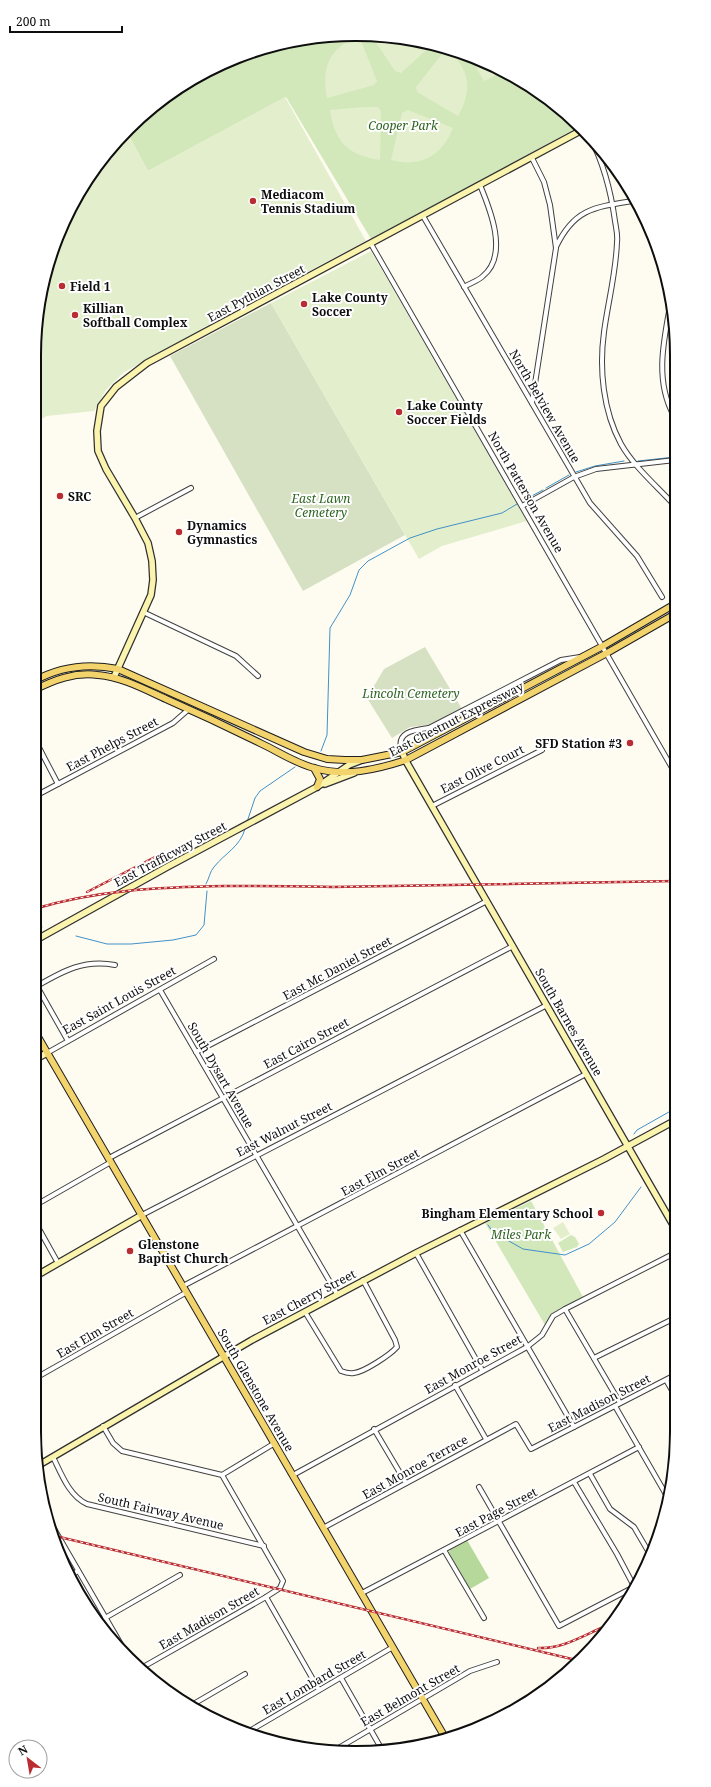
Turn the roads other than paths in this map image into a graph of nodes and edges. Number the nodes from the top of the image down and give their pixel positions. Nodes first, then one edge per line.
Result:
1 (577, 133) edge
2 (598, 155) edge
3 (532, 158) junction
4 (480, 186) junction
5 (630, 201) edge
6 (613, 204) junction
7 (423, 216) junction
8 (563, 231) junction
9 (555, 232) junction
10 (371, 244) junction
11 (556, 248) junction
12 (464, 287) junction
13 (667, 318) edge
14 (532, 403) junction
15 (670, 405) edge
16 (670, 460) edge
17 (635, 463) junction
18 (574, 477) junction
19 (191, 488) dead end
20 (670, 501) edge
21 (522, 506) junction
22 (135, 518) junction
23 (662, 597) dead end
24 (670, 607) edge
25 (143, 612) junction
26 (670, 617) edge
27 (603, 646) junction
28 (607, 653) junction
29 (584, 656) junction
30 (118, 669) junction
31 (258, 676) dead end
32 (114, 677) junction
33 (41, 678) edge
34 (41, 687) edge
35 (189, 709) junction
36 (542, 750) dead end
37 (41, 751) edge
38 (402, 752) junction
39 (362, 760) junction
40 (406, 760) junction
41 (670, 763) edge
42 (314, 768) junction
43 (339, 771) junction
44 (354, 773) junction
45 (58, 784) junction
46 (317, 787) junction
47 (41, 793) dead end
48 (432, 806) junction
49 (487, 901) junction
50 (41, 937) edge
51 (513, 946) junction
52 (214, 959) dead end
53 (115, 965) dead end
54 (41, 984) edge
55 (160, 990) junction
56 (41, 993) edge
57 (547, 1005) junction
58 (68, 1041) junction
59 (41, 1042) edge
60 (196, 1052) junction
61 (47, 1053) junction
62 (41, 1056) edge
63 (586, 1074) junction
64 (223, 1098) junction
65 (670, 1123) edge
66 (629, 1145) junction
67 (256, 1156) junction
68 (110, 1160) junction
69 (41, 1202) edge
70 (142, 1216) junction
71 (670, 1219) edge
72 (298, 1227) junction
73 (460, 1230) junction
74 (41, 1233) edge
75 (416, 1252) junction
76 (670, 1256) edge
77 (58, 1263) junction
78 (41, 1273) edge
79 (363, 1280) junction
80 (183, 1286) junction
81 (187, 1292) junction
82 (337, 1294) junction
83 (565, 1309) junction
84 (305, 1312) junction
85 (670, 1320) edge
86 (527, 1346) junction
87 (224, 1356) junction
88 (594, 1358) junction
89 (482, 1370) junction
90 (41, 1375) edge
91 (670, 1378) edge
92 (666, 1380) junction
93 (455, 1385) junction
94 (670, 1387) edge
95 (620, 1403) junction
96 (615, 1406) junction
97 (103, 1426) junction
98 (574, 1427) junction
99 (374, 1429) junction
100 (486, 1440) junction
101 (275, 1443) junction
102 (639, 1447) junction
103 (531, 1449) joint
104 (52, 1457) junction
105 (43, 1463) edge
106 (590, 1474) junction
107 (222, 1475) junction
108 (293, 1475) junction
109 (574, 1482) junction
110 (406, 1483) junction
111 (479, 1487) dead end
112 (664, 1491) edge
113 (499, 1521) junction
114 (323, 1528) junction
115 (61, 1541) edge
116 (264, 1546) junction
117 (647, 1549) edge
118 (444, 1550) junction
119 (78, 1571) junction
120 (74, 1573) edge
121 (180, 1575) dead end
122 (631, 1583) edge
123 (626, 1592) edge
124 (362, 1593) junction
125 (266, 1597) junction
126 (105, 1618) junction
127 (484, 1618) dead end
128 (114, 1632) edge
129 (393, 1647) junction
130 (497, 1662) dead end
131 (146, 1666) edge
132 (245, 1674) dead end
133 (340, 1678) junction
134 (319, 1690) junction
135 (423, 1698) junction
136 (196, 1703) edge
137 (253, 1729) edge
138 (370, 1729) junction
139 (443, 1733) edge
140 (343, 1745) edge
141 (380, 1745) edge

1 - 3 street, East Pythian Street
2 - 6 street
3 - 4 street, East Pythian Street
3 - 9 street
4 - 7 street, East Pythian Street
4 - 12 street
5 - 6 street
6 - 8 street
6 - 17 street
7 - 10 street, East Pythian Street
7 - 12 street, North Belview Avenue
8 - 9 street
8 - 11 street
9 - 11 street
10 - 21 street, North Patterson Avenue
10 - 22 street, East Pythian Street
11 - 14 street
12 - 14 street, North Belview Avenue
13 - 15 street
14 - 18 street, North Belview Avenue
16 - 17 street
17 - 18 street
17 - 20 street
18 - 21 street
18 - 23 street, North Belview Avenue
19 - 22 street
21 - 27 street, North Patterson Avenue
22 - 25 street, East Pythian Street
24 - 27 main road, East Chestnut Expressway
25 - 30 street, East Pythian Street
25 - 31 street
26 - 28 main road, East Chestnut Expressway
27 - 28 street, North Patterson Avenue
27 - 29 main road, East Chestnut Expressway
28 - 40 main road, East Chestnut Expressway
28 - 41 street, North Patterson Avenue
29 - 38 main road, East Chestnut Expressway
29 - 38 street
30 - 32 street, East Pythian Street
30 - 33 main road, East Chestnut Expressway
30 - 39 main road, East Chestnut Expressway
32 - 34 main road, East Chestnut Expressway
32 - 35 main road, East Chestnut Expressway
35 - 42 main road, East Chestnut Expressway
35 - 45 street, East Phelps Street
36 - 48 street, East Olive Court
37 - 45 street
38 - 39 main road, East Chestnut Expressway
38 - 40 street, South Barnes Avenue
39 - 43 street, East Trafficway Street
40 - 44 main road, East Chestnut Expressway
40 - 48 street, South Barnes Avenue
42 - 43 main road, East Chestnut Expressway
42 - 46 main road
43 - 44 main road, East Chestnut Expressway
43 - 46 street, East Trafficway Street
44 - 46 street, East Trafficway Street
45 - 47 street, East Phelps Street
46 - 50 street, East Trafficway Street
48 - 49 street, South Barnes Avenue
49 - 51 street, South Barnes Avenue
49 - 60 street, East Mc Daniel Street
51 - 57 street, South Barnes Avenue
51 - 64 street, East Cairo Street
52 - 55 street, East Saint Louis Street
53 - 54 street
55 - 58 street, East Saint Louis Street
55 - 60 street, South Dysart Avenue
56 - 58 street
57 - 63 street, South Barnes Avenue
57 - 67 street, East Walnut Street
58 - 61 street, East Saint Louis Street
59 - 61 main road, South Glenstone Avenue
60 - 64 street, South Dysart Avenue
61 - 62 street, East Saint Louis Street
61 - 68 main road, South Glenstone Avenue
63 - 66 street, South Barnes Avenue
63 - 72 street, East Elm Street
64 - 67 street, South Dysart Avenue
64 - 68 street, East Cairo Street
65 - 66 street, East Cherry Street
66 - 71 street, South Barnes Avenue
66 - 73 street, East Cherry Street
67 - 70 street, East Walnut Street
67 - 72 street, South Dysart Avenue
68 - 69 street, East Cairo Street
68 - 70 main road, South Glenstone Avenue
70 - 77 street, East Walnut Street
70 - 80 main road, South Glenstone Avenue
72 - 80 street, East Elm Street
72 - 82 street, South Dysart Avenue
73 - 75 street, East Cherry Street
73 - 86 street
74 - 77 street
75 - 79 street, East Cherry Street
75 - 89 street
76 - 83 street, East Monroe Street
77 - 78 street, East Walnut Street
79 - 82 street, East Cherry Street
79 - 84 street
80 - 81 main road, South Glenstone Avenue
81 - 87 main road, South Glenstone Avenue
81 - 90 street, East Elm Street
82 - 84 street, East Cherry Street
83 - 86 street, East Monroe Street
83 - 88 street
84 - 87 street, East Cherry Street
85 - 88 street
86 - 89 street, East Monroe Street
86 - 98 street
87 - 97 street, East Cherry Street
87 - 101 main road, South Glenstone Avenue
88 - 95 street
89 - 93 street, East Monroe Street
91 - 92 street, East Madison Street
92 - 94 street
92 - 95 street, East Madison Street
93 - 99 street, East Monroe Street
93 - 100 street
95 - 96 street, East Madison Street
96 - 98 street, East Madison Street
96 - 102 street
97 - 104 street, East Cherry Street
97 - 107 street
98 - 103 street, East Madison Street
99 - 108 street, East Monroe Street
99 - 110 street
100 - 103 street, East Monroe Terrace
100 - 110 street, East Monroe Terrace
101 - 107 street
101 - 108 main road, South Glenstone Avenue
102 - 106 street, East Page Street
102 - 112 street
104 - 105 street, East Cherry Street
104 - 116 street, South Fairway Avenue
106 - 109 street, East Page Street
106 - 117 street
107 - 116 street
108 - 114 main road, South Glenstone Avenue
109 - 113 street, East Page Street
109 - 122 street
110 - 114 street, East Monroe Terrace
111 - 113 street
113 - 118 street, East Page Street
113 - 123 street
114 - 124 main road, South Glenstone Avenue
115 - 119 street
116 - 125 street, East Madison Street
118 - 124 street, East Page Street
118 - 127 street
119 - 120 street
119 - 126 street
121 - 126 street
124 - 129 main road, South Glenstone Avenue
125 - 131 street, East Madison Street
125 - 134 street
126 - 128 street
129 - 133 street, East Lombard Street
129 - 135 main road, South Glenstone Avenue
130 - 135 street, East Belmont Street
132 - 136 street
133 - 134 street, East Lombard Street
133 - 138 street
134 - 137 street, East Lombard Street
135 - 138 street, East Belmont Street
135 - 139 main road, South Glenstone Avenue
138 - 140 street, East Belmont Street
138 - 141 street

